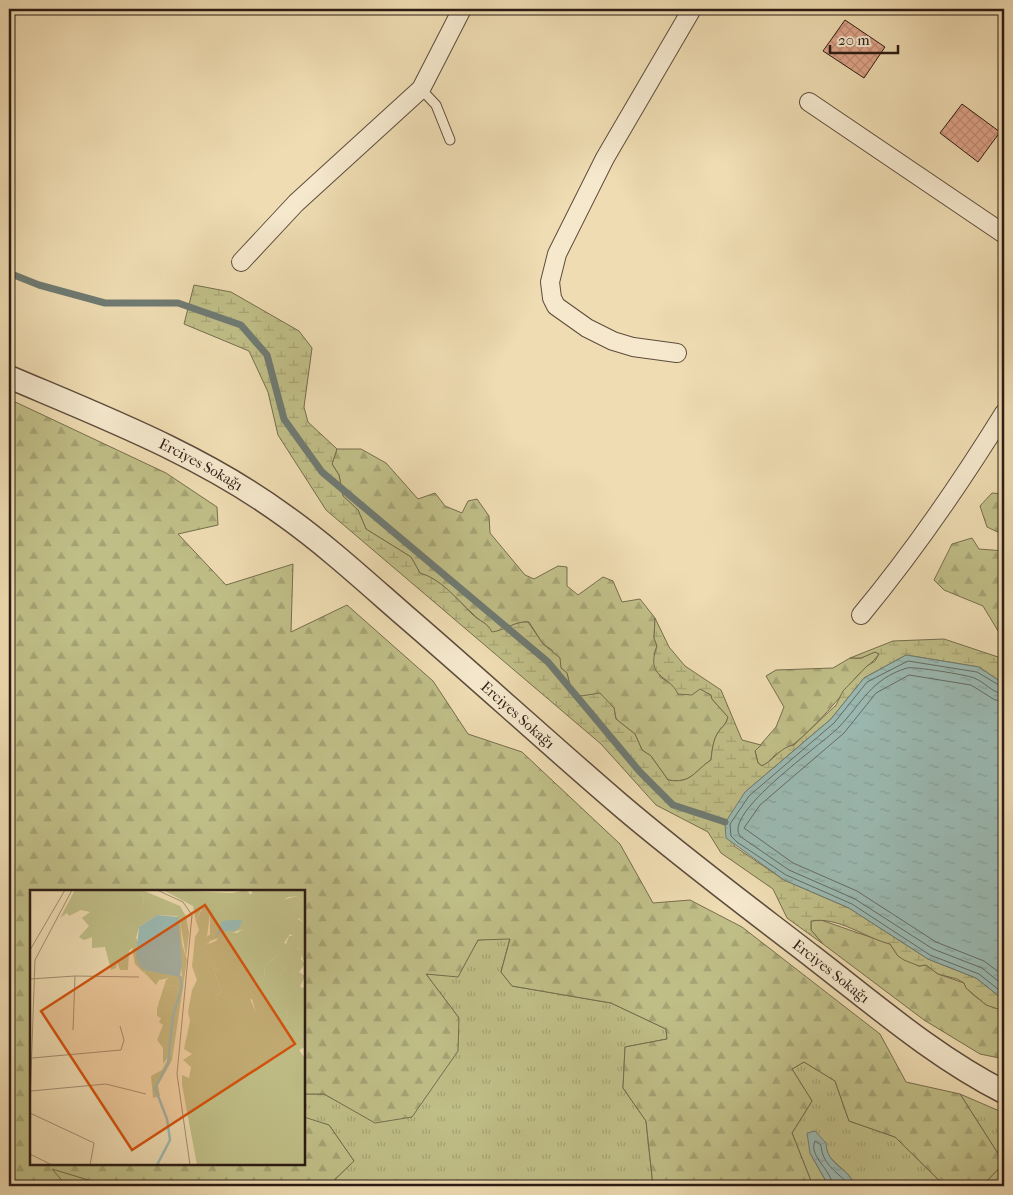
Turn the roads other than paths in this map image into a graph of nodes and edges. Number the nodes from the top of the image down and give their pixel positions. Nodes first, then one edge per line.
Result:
1 (462, 9) edge
2 (692, 9) edge
3 (421, 90) junction
4 (810, 102) dead end
5 (450, 140) dead end
6 (1004, 234) edge
7 (241, 262) dead end
8 (677, 353) dead end
9 (9, 377) edge
10 (1004, 413) edge
11 (861, 615) dead end
12 (1004, 1092) edge

1 - 3 street
2 - 8 street
3 - 5 lane
3 - 7 street
4 - 6 street
9 - 12 street, Erciyes Sokağı
10 - 11 street

